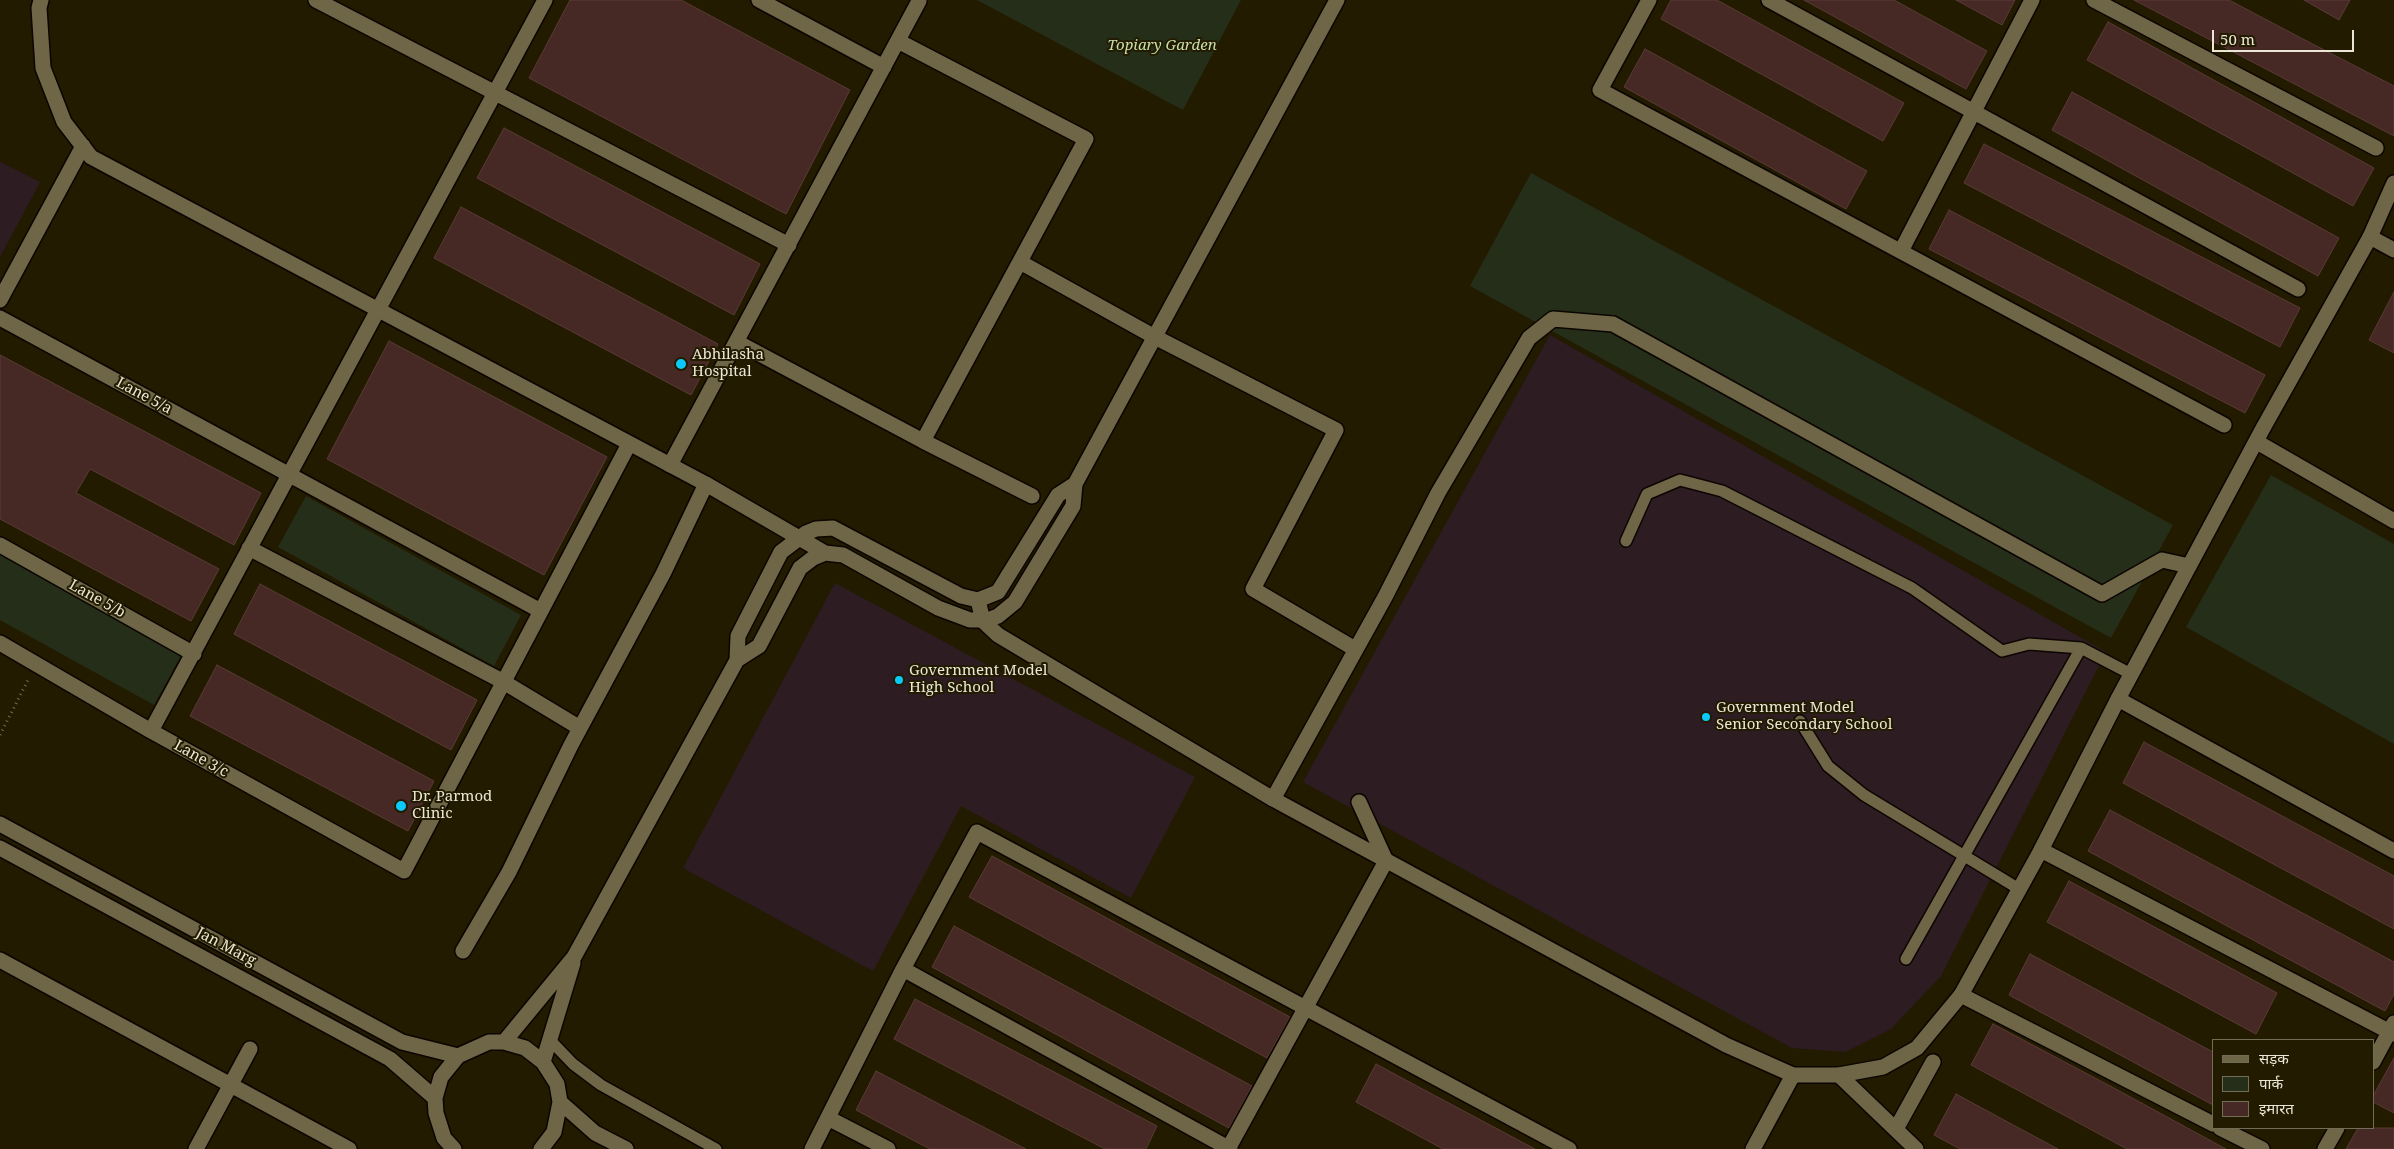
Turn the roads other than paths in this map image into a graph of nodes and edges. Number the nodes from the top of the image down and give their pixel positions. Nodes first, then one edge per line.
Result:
1 (41, 0) edge
2 (316, 0) edge
3 (545, 0) edge
4 (759, 0) edge
5 (1337, 0) edge
6 (1649, 0) edge
7 (1769, 0) edge
8 (2032, 0) edge
9 (2094, 0) edge
10 (920, 1) edge
11 (898, 41) junction
12 (884, 67) junction
13 (495, 91) junction
14 (1975, 113) junction
15 (83, 146) junction
16 (2376, 148) dead end
17 (2394, 183) edge
18 (2370, 237) junction
19 (789, 245) junction
20 (2394, 250) edge
21 (1901, 251) junction
22 (1020, 262) junction
23 (2298, 289) dead end
24 (0, 300) edge
25 (378, 309) junction
26 (0, 318) edge
27 (1153, 336) junction
28 (737, 342) junction
29 (2224, 425) dead end
30 (923, 441) junction
31 (2257, 442) junction
32 (629, 444) junction
33 (670, 465) junction
34 (288, 474) junction
35 (706, 484) junction
36 (1075, 484) junction
37 (1032, 496) dead end
38 (2394, 521) edge
39 (799, 537) junction
40 (1626, 541) dead end
41 (0, 545) edge
42 (249, 548) junction
43 (825, 553) junction
44 (2189, 566) junction
45 (978, 600) junction
46 (539, 610) junction
47 (983, 621) junction
48 (0, 643) edge
49 (2081, 648) junction
50 (1355, 649) junction
51 (194, 654) junction
52 (737, 660) junction
53 (2131, 674) junction
54 (502, 681) junction
55 (2118, 699) junction
56 (1800, 721) dead end
57 (580, 728) junction
58 (152, 731) junction
59 (1273, 799) junction
60 (1359, 802) dead end
61 (0, 824) edge
62 (0, 848) edge
63 (2041, 850) junction
64 (2394, 852) edge
65 (1963, 857) junction
66 (1386, 860) junction
67 (2019, 889) junction
68 (464, 951) dead end
69 (574, 957) junction
70 (1906, 959) dead end
71 (0, 960) edge
72 (903, 969) junction
73 (1961, 995) junction
74 (1305, 1006) junction
75 (2392, 1030) edge
76 (550, 1040) junction
77 (504, 1042) junction
78 (250, 1050) dead end
79 (458, 1056) junction
80 (2374, 1060) edge
81 (543, 1062) junction
82 (1933, 1062) dead end
83 (1793, 1075) junction
84 (1839, 1075) junction
85 (230, 1084) junction
86 (435, 1098) junction
87 (560, 1102) junction
88 (828, 1118) junction
89 (2212, 1123) edge
90 (1896, 1129) junction
91 (2222, 1129) edge
92 (2336, 1129) edge
93 (452, 1148) edge
94 (544, 1148) edge
95 (196, 1149) edge
96 (349, 1149) edge
97 (626, 1149) edge
98 (716, 1149) edge
99 (812, 1149) edge
100 (888, 1149) edge
101 (1229, 1149) edge
102 (1569, 1149) edge
103 (1753, 1149) edge
104 (1916, 1149) edge
105 (2262, 1149) edge
106 (2326, 1149) edge

1 - 15 street
2 - 13 street
3 - 13 street
4 - 12 street
5 - 27 street
6 - 21 street
7 - 14 street
8 - 14 street
9 - 16 street
10 - 11 street
11 - 12 street
11 - 22 street
12 - 19 street
13 - 19 street
13 - 25 street
14 - 21 street
14 - 23 street
15 - 24 street
15 - 25 street
17 - 18 street
18 - 20 street
18 - 31 street
19 - 28 street
21 - 29 street
22 - 27 street
22 - 30 street
25 - 32 street
25 - 34 street
26 - 34 street, Lane 5/a
27 - 36 street
27 - 50 street
28 - 30 street
28 - 33 street
30 - 37 street
31 - 38 street
31 - 44 street
32 - 33 street
32 - 46 street
33 - 35 street
34 - 42 street
34 - 46 street, Lane 5/a
35 - 39 street
35 - 57 street
36 - 45 street
36 - 47 street
39 - 43 street
39 - 45 street
39 - 52 street
40 - 49 lane
41 - 51 street, Lane 5/b
42 - 51 street
42 - 54 street
43 - 47 street
43 - 52 street
44 - 50 street
44 - 53 street
45 - 47 street
46 - 54 street
47 - 59 street
48 - 58 street, Lane 3/c
49 - 53 lane
49 - 65 lane
50 - 59 street
51 - 58 street
52 - 69 street
53 - 55 street
54 - 57 street
54 - 58 street, Lane 3/c
55 - 63 street
55 - 64 street
56 - 65 lane
57 - 68 street
59 - 66 street
60 - 66 street
61 - 79 street, Jan Marg
62 - 86 street, Jan Marg
63 - 67 street
63 - 75 street
65 - 67 lane
65 - 70 lane
66 - 74 street
66 - 83 street
67 - 73 street
69 - 76 street
69 - 77 street
71 - 85 street
72 - 74 street
72 - 88 street
72 - 101 street
73 - 84 street
73 - 89 street
74 - 101 street
74 - 102 street
75 - 80 street
76 - 81 street
76 - 98 lane
77 - 79 street
77 - 81 street
78 - 85 street
79 - 86 street
81 - 87 street
82 - 90 street
83 - 84 street
83 - 103 street
84 - 90 street
85 - 95 street
85 - 96 street
86 - 93 street
87 - 94 street
87 - 97 street
88 - 99 street
88 - 100 street
90 - 104 street
91 - 105 street
92 - 106 street

